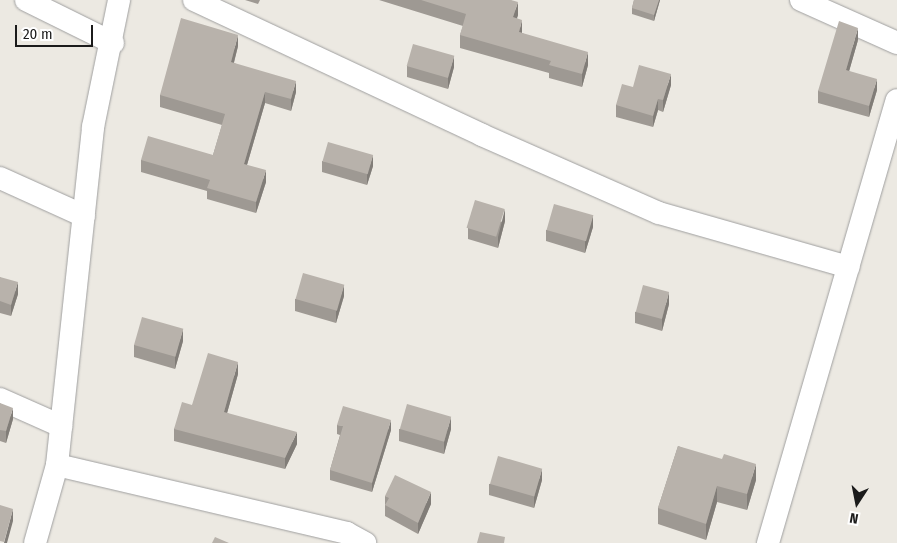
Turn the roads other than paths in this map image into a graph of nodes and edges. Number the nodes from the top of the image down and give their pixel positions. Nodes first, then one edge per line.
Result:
1 (26, 0) edge
2 (119, 0) edge
3 (194, 0) edge
4 (801, 0) edge
5 (112, 42) junction
6 (897, 43) edge
7 (897, 100) edge
8 (0, 178) edge
9 (84, 216) junction
10 (848, 267) junction
11 (0, 399) edge
12 (61, 426) junction
13 (57, 465) junction
14 (35, 543) edge
15 (365, 543) edge
16 (768, 543) edge

1 - 5 street
2 - 5 street
3 - 10 street
4 - 6 street
5 - 9 street
7 - 10 street
8 - 9 street
9 - 12 street
10 - 16 street
11 - 12 street
12 - 13 street
13 - 14 street
13 - 15 street

